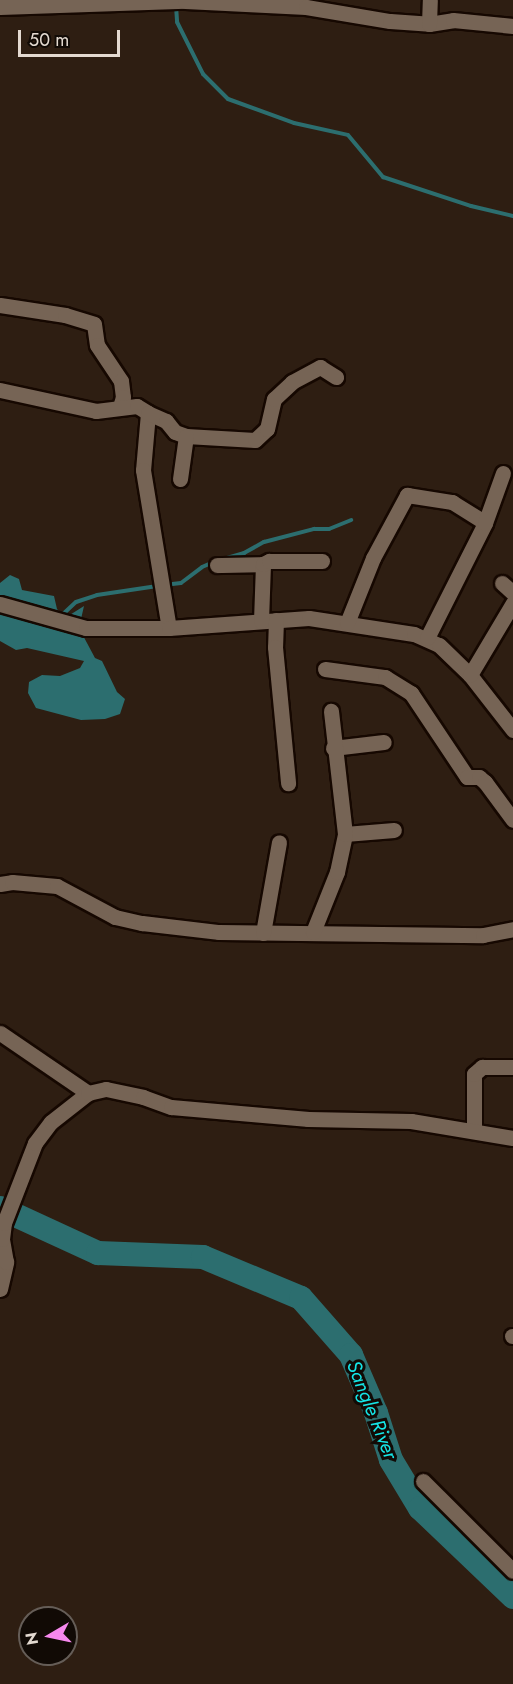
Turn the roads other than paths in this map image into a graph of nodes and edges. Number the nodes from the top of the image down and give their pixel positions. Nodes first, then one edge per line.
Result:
1 (159, 0) edge
2 (430, 0) edge
3 (195, 2) edge
4 (0, 8) edge
5 (429, 24) junction
6 (513, 26) edge
7 (0, 305) edge
8 (336, 377) dead end
9 (0, 390) edge
10 (120, 407) junction
11 (148, 413) junction
12 (186, 436) junction
13 (504, 473) dead end
14 (180, 479) dead end
15 (485, 523) junction
16 (322, 561) dead end
17 (263, 564) junction
18 (217, 565) dead end
19 (513, 603) edge
20 (0, 604) edge
21 (268, 621) junction
22 (346, 623) junction
23 (169, 628) junction
24 (427, 638) junction
25 (324, 669) dead end
26 (470, 675) junction
27 (331, 711) dead end
28 (513, 730) edge
29 (384, 742) dead end
30 (333, 748) junction
31 (288, 783) dead end
32 (513, 820) edge
33 (394, 830) dead end
34 (345, 834) junction
35 (279, 842) dead end
36 (0, 884) edge
37 (513, 929) edge
38 (313, 932) junction
39 (263, 933) junction
40 (0, 1033) edge
41 (513, 1067) edge
42 (88, 1093) junction
43 (474, 1130) junction
44 (513, 1138) edge
45 (0, 1289) edge
46 (423, 1481) dead end
47 (513, 1571) edge

1 - 3 street
1 - 4 street
2 - 5 street
3 - 5 street
5 - 6 street
7 - 10 street
8 - 12 street
9 - 10 street
10 - 11 street
11 - 12 street
11 - 23 street
12 - 14 street
13 - 15 street
15 - 22 street
15 - 24 street
16 - 17 street
17 - 18 street
17 - 21 street
19 - 26 street
20 - 23 street
21 - 22 street
21 - 23 street
21 - 31 street
22 - 24 street
24 - 26 street
25 - 32 street
26 - 28 street
27 - 30 street
29 - 30 street
30 - 34 street
33 - 34 street
34 - 38 street
35 - 39 street
36 - 39 street
37 - 38 street
38 - 39 street
40 - 42 street
41 - 43 street
42 - 43 street
42 - 45 street
43 - 44 street
46 - 47 street

